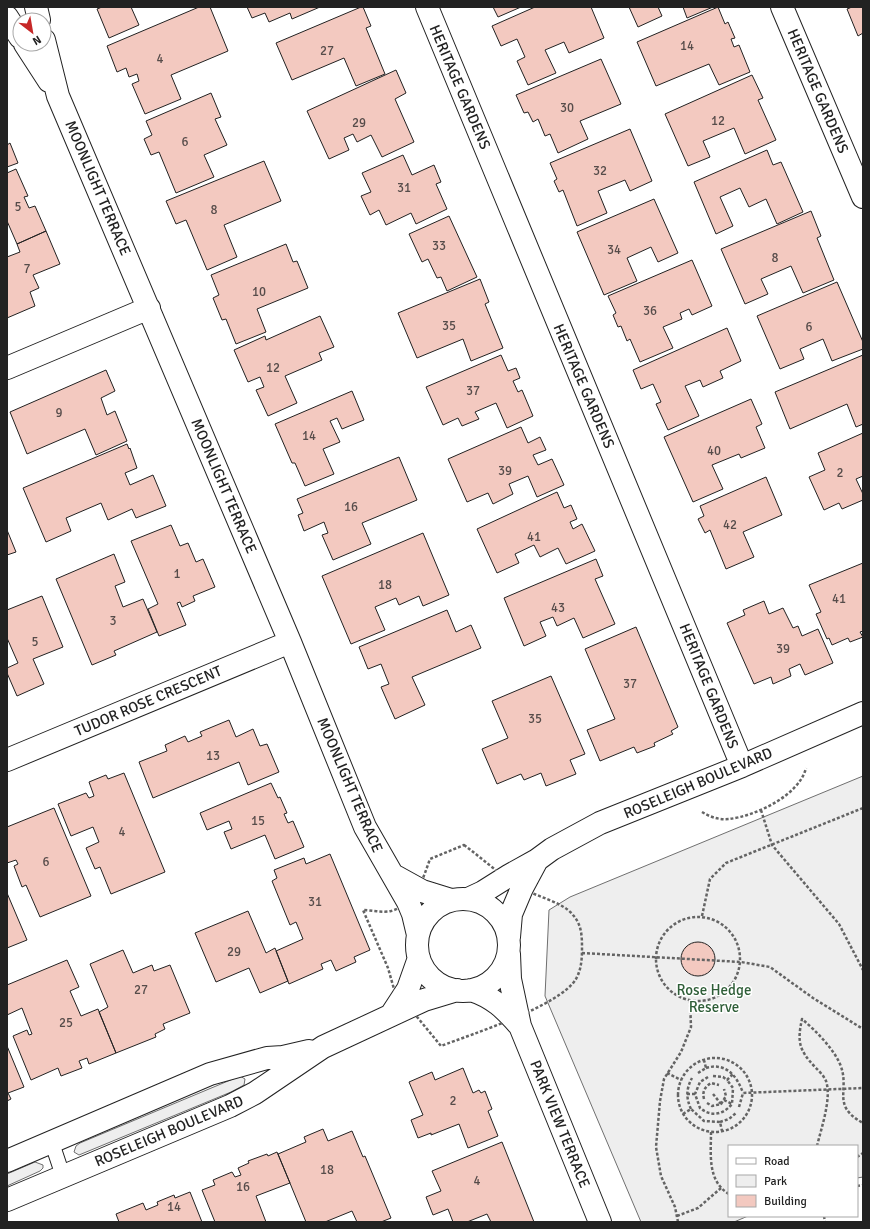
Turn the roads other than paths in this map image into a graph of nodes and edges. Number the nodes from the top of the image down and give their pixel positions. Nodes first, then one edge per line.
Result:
1 (427, 7) edge
2 (782, 7) edge
3 (29, 52) edge
4 (47, 52) edge
5 (58, 96) junction
6 (863, 197) edge
7 (149, 308) junction
8 (7, 368) edge
9 (290, 642) junction
10 (863, 713) edge
11 (7, 760) edge
12 (742, 766) junction
13 (537, 860) junction
14 (393, 875) junction
15 (459, 899) junction
16 (418, 935) junction
17 (509, 944) junction
18 (418, 958) junction
19 (464, 990) junction
20 (391, 1014) junction
21 (519, 1021) junction
22 (323, 1047) junction
23 (52, 1143) junction
24 (7, 1161) edge
25 (63, 1176) junction
26 (7, 1200) edge
27 (600, 1222) edge

1 - 12 street, HERITAGE GARDENS
2 - 6 street, HERITAGE GARDENS
3 - 5 street, MOONLIGHT TERRACE
4 - 5 street, MOONLIGHT TERRACE
5 - 7 street, MOONLIGHT TERRACE
7 - 8 street
7 - 9 street, MOONLIGHT TERRACE
9 - 11 street, TUDOR ROSE CRESCENT
9 - 14 street, MOONLIGHT TERRACE
10 - 12 street, ROSELEIGH BOULEVARD
12 - 13 street, ROSELEIGH BOULEVARD
13 - 15 street, ROSELEIGH BOULEVARD
13 - 17 street, ROSELEIGH BOULEVARD
14 - 15 street, MOONLIGHT TERRACE
14 - 16 street, MOONLIGHT TERRACE
15 - 16 street
15 - 17 street
16 - 18 street
17 - 19 street
17 - 21 street, PARK VIEW TERRACE
18 - 19 street
18 - 20 street, ROSELEIGH BOULEVARD
19 - 20 street, ROSELEIGH BOULEVARD
19 - 21 street, PARK VIEW TERRACE
20 - 22 street, ROSELEIGH BOULEVARD
21 - 27 street, PARK VIEW TERRACE
22 - 23 street, ROSELEIGH BOULEVARD
22 - 25 street, ROSELEIGH BOULEVARD
23 - 24 street, ROSELEIGH BOULEVARD
23 - 25 lane
25 - 26 street, ROSELEIGH BOULEVARD

